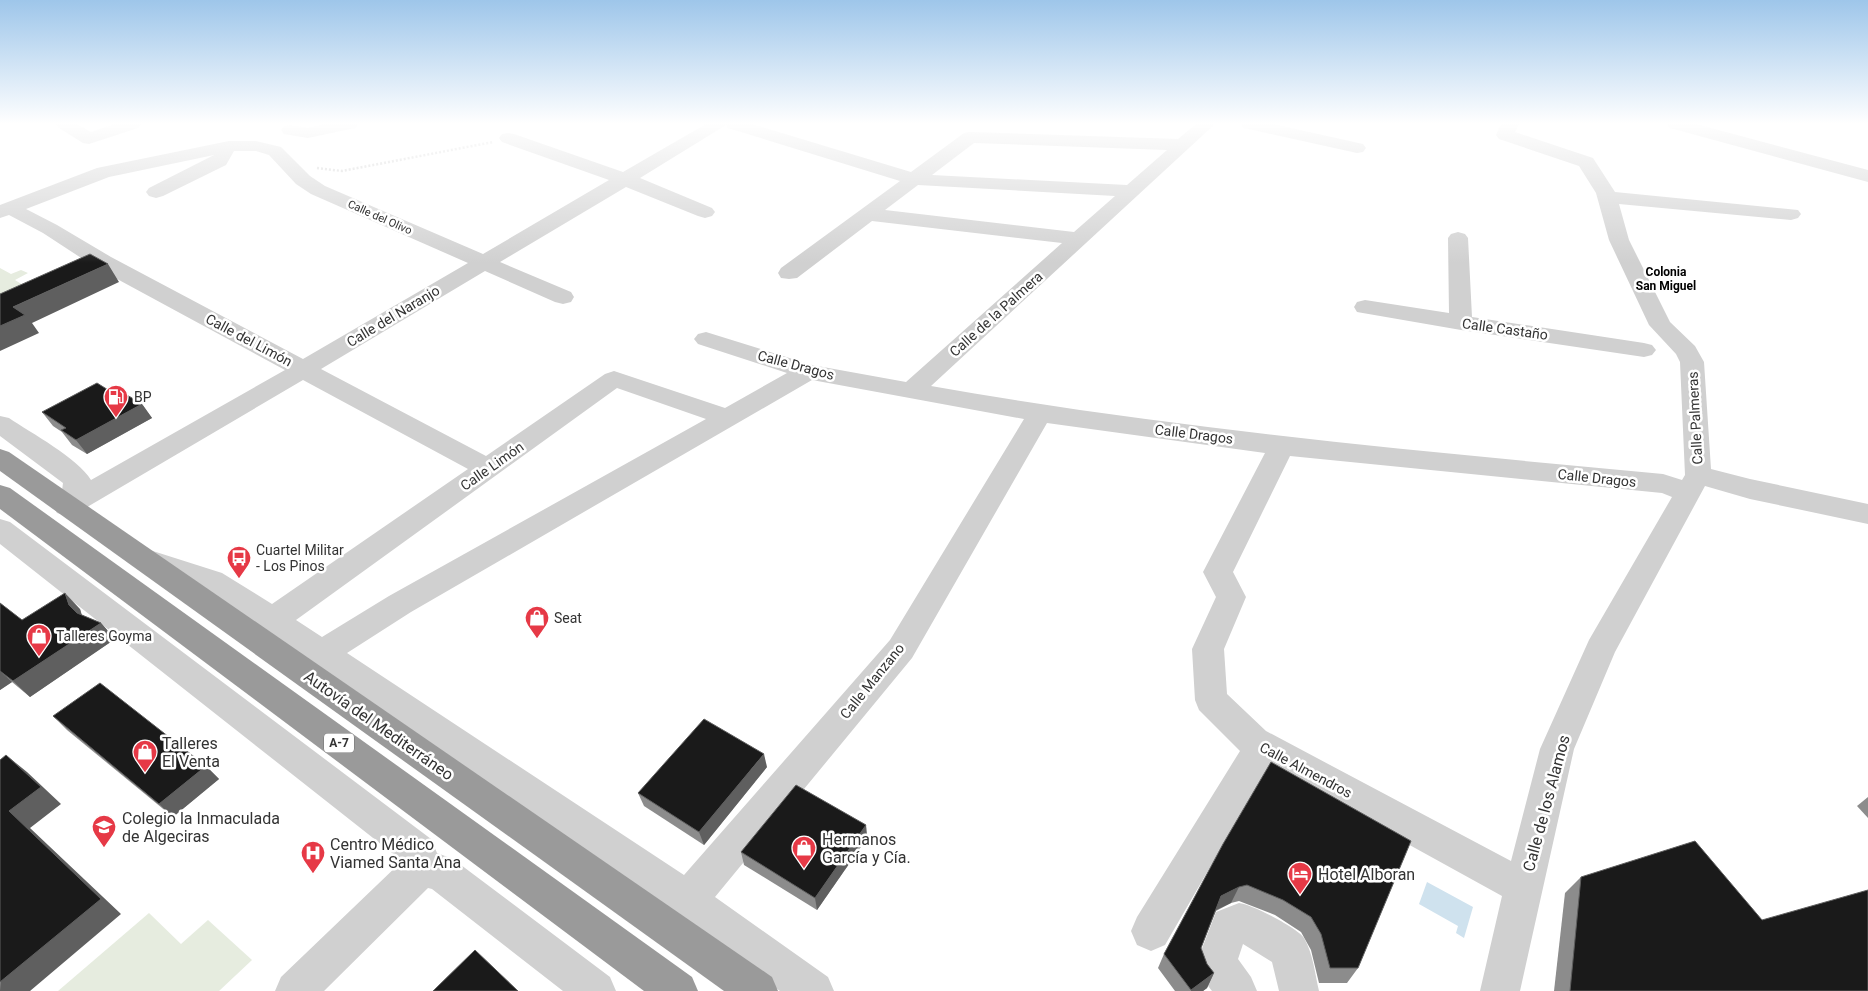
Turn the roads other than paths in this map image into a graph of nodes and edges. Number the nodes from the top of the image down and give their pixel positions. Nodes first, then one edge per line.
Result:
1 (112, 170) edge
2 (200, 170) edge
3 (293, 170) edge
4 (597, 170) edge
5 (640, 170) edge
6 (888, 170) edge
7 (925, 170) edge
8 (1155, 170) edge
9 (1591, 170) edge
10 (1847, 170) edge
11 (104, 172) joint
12 (1868, 176) edge
13 (914, 178) junction
14 (624, 180) junction
15 (1132, 191) junction
16 (156, 192) dead end
17 (1607, 197) junction
18 (5, 210) edge
19 (705, 212) dead end
20 (867, 214) junction
21 (1790, 214) dead end
22 (1458, 238) dead end
23 (1079, 239) junction
24 (103, 262) junction
25 (483, 262) junction
26 (789, 273) dead end
27 (77, 274) edge
28 (563, 297) dead end
29 (1365, 307) dead end
30 (1461, 323) junction
31 (1660, 325) junction
32 (706, 339) dead end
33 (1644, 350) junction
34 (1692, 362) junction
35 (304, 369) junction
36 (808, 372) junction
37 (913, 389) junction
38 (1040, 414) junction
39 (726, 417) junction
40 (0, 424) edge
41 (1282, 446) junction
42 (0, 458) edge
43 (489, 469) junction
44 (1694, 483) junction
45 (0, 495) edge
46 (67, 506) junction
47 (1868, 514) edge
48 (0, 529) edge
49 (142, 559) junction
50 (273, 620) junction
51 (322, 653) junction
52 (1262, 746) junction
53 (421, 869) junction
54 (1523, 887) junction
55 (688, 900) junction
56 (1151, 931) dead end
57 (295, 991) edge
58 (596, 991) edge
59 (678, 991) edge
60 (758, 991) edge
61 (814, 991) edge
62 (1237, 991) edge
63 (1299, 991) edge
64 (1500, 991) edge

1 - 11 street
2 - 16 street
3 - 25 street, Calle del Olivo
4 - 14 street
5 - 14 street, Calle del Naranjo
6 - 13 street
7 - 13 street
8 - 15 street, Calle de la Palmera
9 - 17 street, Calle Palmeras
10 - 12 street
11 - 18 street
13 - 15 street
13 - 20 street
14 - 19 street
14 - 25 street, Calle del Naranjo
15 - 23 street, Calle de la Palmera
17 - 21 street
17 - 31 street, Calle Palmeras
18 - 24 street, Calle del Limón
20 - 23 street
20 - 26 street
22 - 30 street
23 - 37 street, Calle de la Palmera
24 - 27 street
24 - 35 street, Calle del Limón
25 - 28 street, Calle del Olivo
25 - 35 street, Calle del Naranjo
29 - 30 street, Calle Castaño
30 - 33 street, Calle Castaño
31 - 33 street
31 - 34 street, Calle Palmeras
32 - 36 street, Calle Dragos
33 - 34 street, Calle Castaño
34 - 44 street, Calle Palmeras
35 - 43 street, Calle del Limón
35 - 46 street, Calle del Naranjo
36 - 37 street, Calle Dragos
36 - 39 street
37 - 38 street, Calle Dragos
38 - 41 street, Calle Dragos
38 - 55 street, Calle Manzano
39 - 43 street, Calle Limón
39 - 51 street
40 - 46 street
41 - 44 street, Calle Dragos
41 - 52 street, Calle Almendros
42 - 46 highway, Autovía del Mediterráneo
43 - 50 street, Calle Limón
44 - 47 street, Calle Dragos
44 - 54 street, Calle de los Alamos
45 - 59 highway, A-7
46 - 49 highway, Autovía del Mediterráneo
48 - 53 street
49 - 50 street
49 - 60 highway, Autovía del Mediterráneo
50 - 51 street
51 - 55 street
52 - 54 street, Calle Almendros
52 - 56 street
53 - 57 street
53 - 58 street
54 - 64 street, Calle de los Alamos
55 - 61 street
62 - 63 street

